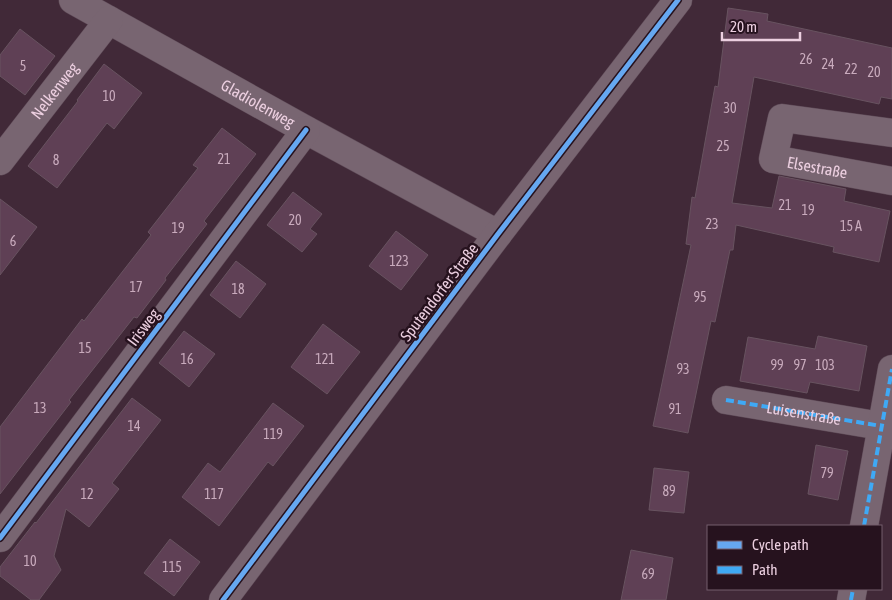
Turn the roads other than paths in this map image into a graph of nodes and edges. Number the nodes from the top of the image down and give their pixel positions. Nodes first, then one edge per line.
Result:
1 (73, 0) edge
2 (678, 0) edge
3 (109, 20) junction
4 (306, 130) junction
5 (892, 132) edge
6 (0, 161) edge
7 (892, 181) edge
8 (498, 234) junction
9 (892, 369) edge
10 (726, 400) dead end
11 (882, 426) junction
12 (864, 525) edge
13 (0, 538) edge
14 (223, 600) edge

1 - 3 street, Gladiolenweg
2 - 8 street, Sputendorfer Straße
3 - 4 street, Gladiolenweg
3 - 6 street, Nelkenweg
4 - 8 street, Gladiolenweg
4 - 13 street, Irisweg
5 - 7 street, Elsestraße
8 - 14 street, Sputendorfer Straße
9 - 11 street
10 - 11 street, Luisenstraße
11 - 12 street

